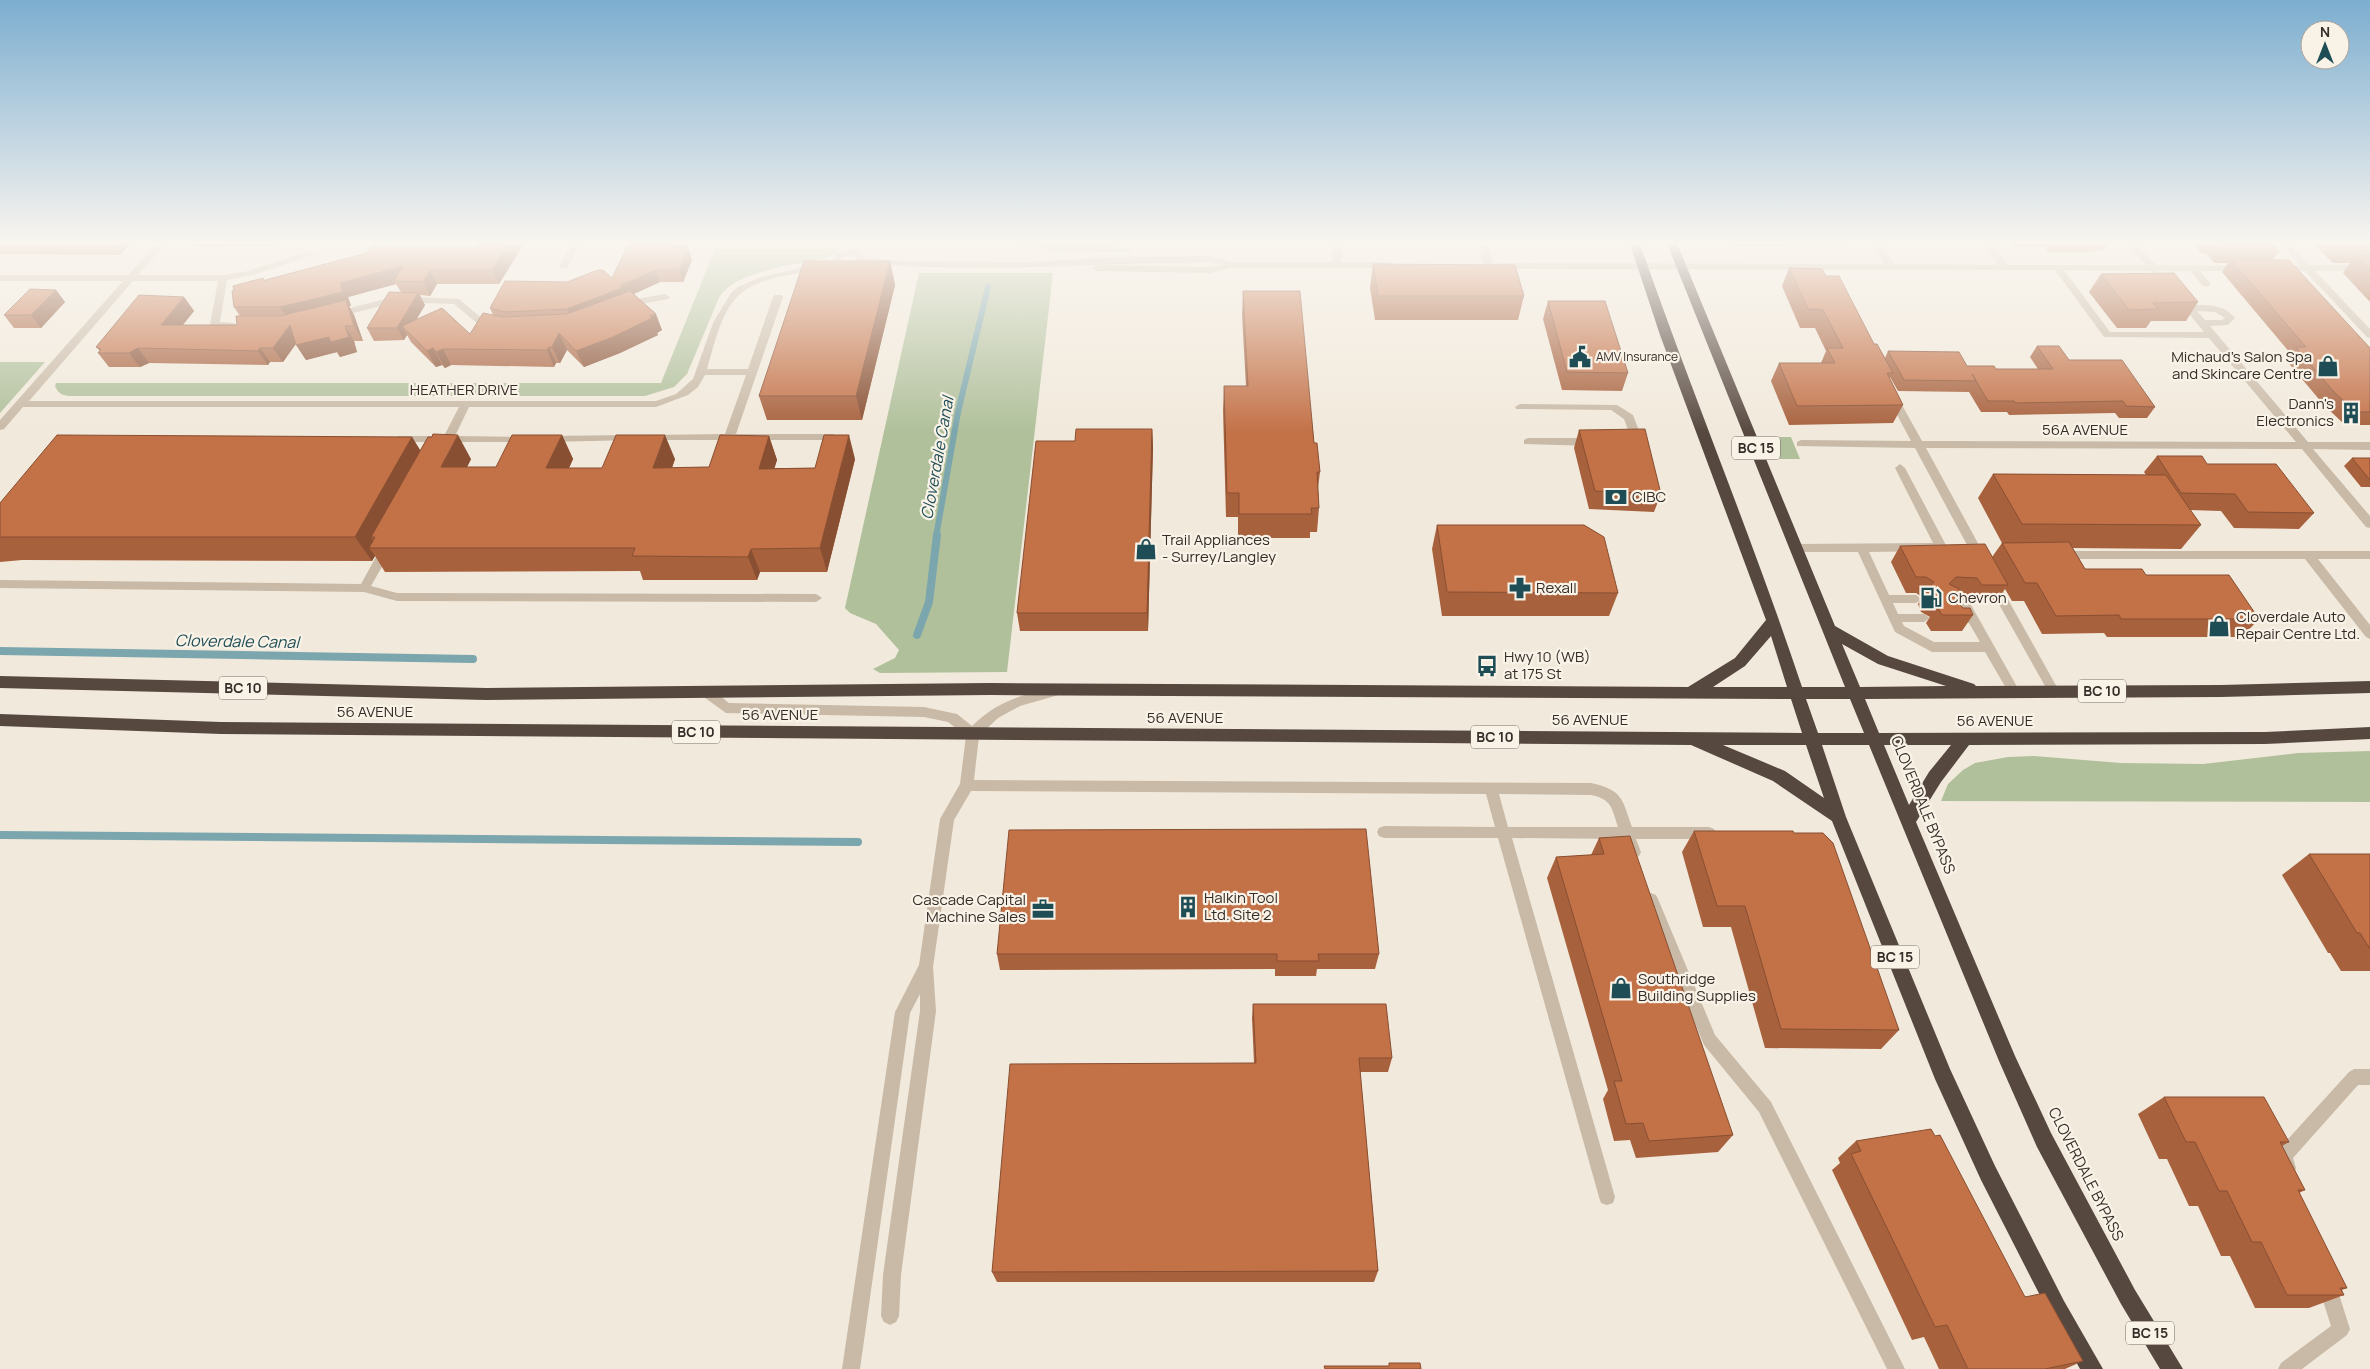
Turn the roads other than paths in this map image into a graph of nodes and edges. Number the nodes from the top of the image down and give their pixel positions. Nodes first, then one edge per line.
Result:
1 (108, 305) edge
2 (218, 305) edge
3 (373, 305) edge
4 (460, 305) edge
5 (629, 305) edge
6 (728, 305) edge
7 (775, 305) edge
8 (1656, 305) edge
9 (1697, 305) edge
10 (2085, 305) edge
11 (2186, 305) edge
12 (2343, 305) edge
13 (2189, 308) junction
14 (612, 312) edge
15 (325, 317) edge
16 (2201, 323) junction
17 (243, 326) edge
18 (504, 327) edge
19 (2370, 334) edge
20 (2211, 335) junction
21 (2220, 346) junction
22 (2233, 346) dead end
23 (701, 372) junction
24 (752, 372) junction
25 (1885, 383) edge
26 (21, 404) junction
27 (466, 404) junction
28 (1520, 407) dead end
29 (0, 427) edge
30 (833, 437) edge
31 (729, 438) junction
32 (388, 439) edge
33 (447, 439) junction
34 (1528, 442) dead end
35 (1599, 442) edge
36 (1618, 442) edge
37 (1801, 444) dead end
38 (1918, 444) junction
39 (2305, 445) junction
40 (2370, 446) edge
41 (438, 456) edge
42 (1900, 468) dead end
43 (2370, 524) edge
44 (392, 539) edge
45 (1797, 548) junction
46 (1862, 548) junction
47 (2046, 555) edge
48 (2370, 555) edge
49 (2309, 556) junction
50 (0, 584) edge
51 (364, 588) junction
52 (816, 598) dead end
53 (1884, 599) junction
54 (1916, 599) dead end
55 (1946, 599) edge
56 (1893, 618) junction
57 (1924, 618) dead end
58 (1956, 619) edge
59 (1972, 619) junction
60 (1774, 621) junction
61 (1831, 630) junction
62 (2370, 634) edge
63 (1989, 647) junction
64 (0, 682) edge
65 (2370, 687) edge
66 (1066, 689) junction
67 (705, 692) junction
68 (1688, 692) junction
69 (1983, 692) junction
70 (2014, 692) junction
71 (2054, 692) junction
72 (1796, 693) junction
73 (1856, 693) junction
74 (0, 720) edge
75 (2370, 733) edge
76 (972, 734) junction
77 (1691, 738) junction
78 (1812, 738) junction
79 (1874, 738) junction
80 (1965, 738) junction
81 (967, 785) junction
82 (1491, 789) junction
83 (1838, 817) junction
84 (1908, 822) junction
85 (1384, 832) dead end
86 (1503, 832) junction
87 (1627, 832) junction
88 (1722, 833) edge
89 (1639, 865) edge
90 (1644, 882) edge
91 (926, 966) junction
92 (2362, 1077) edge
93 (2293, 1184) edge
94 (1607, 1197) dead end
95 (2320, 1265) edge
96 (890, 1316) dead end
97 (851, 1369) edge
98 (1896, 1369) edge
99 (2092, 1369) edge
100 (2172, 1369) edge
101 (2287, 1369) edge

1 - 26 street
2 - 17 street
3 - 15 street
4 - 18 street
5 - 14 street
6 - 23 street, HEATHER DRIVE
7 - 24 street
8 - 60 highway, BC 15
9 - 45 highway, CLOVERDALE BYPASS / BC 15
10 - 20 street
11 - 13 street
12 - 19 street
13 - 16 street
13 - 16 street
16 - 20 street
20 - 21 street
21 - 22 street
21 - 39 street
23 - 24 street
23 - 27 street, HEATHER DRIVE
24 - 31 street
25 - 38 street
26 - 27 street, HEATHER DRIVE
26 - 29 street
27 - 33 street
28 - 36 street
30 - 31 street
31 - 33 street
32 - 33 street
33 - 41 street
34 - 35 street
37 - 38 street, 56A AVENUE
38 - 39 street, 56A AVENUE
38 - 71 street
39 - 40 street, 56A AVENUE
39 - 43 street
42 - 46 street
44 - 51 street
45 - 46 street
45 - 61 highway, CLOVERDALE BYPASS / BC 15
46 - 53 street
47 - 49 street
48 - 49 street
49 - 62 street
50 - 51 street
51 - 52 street
53 - 54 street
53 - 56 street
55 - 59 street
56 - 57 street
56 - 63 street
58 - 59 street
59 - 63 street
60 - 68 highway
60 - 72 highway, BC 15
61 - 69 highway
61 - 73 highway, CLOVERDALE BYPASS / BC 15
63 - 70 street
64 - 67 highway, 56 AVENUE / BC 10
65 - 71 highway, 56 AVENUE / BC 10
66 - 67 highway, 56 AVENUE / BC 10
66 - 68 highway, 56 AVENUE / BC 10
66 - 76 street
67 - 76 street
68 - 72 highway, 56 AVENUE / BC 10
69 - 70 highway, 56 AVENUE / BC 10
69 - 73 highway, 56 AVENUE / BC 10
70 - 71 highway, 56 AVENUE / BC 10
72 - 73 highway, 56 AVENUE / BC 10
72 - 78 highway, BC 15
73 - 79 highway, CLOVERDALE BYPASS / BC 15
74 - 76 highway, 56 AVENUE / BC 10
75 - 80 highway, 56 AVENUE / BC 10
76 - 77 highway, 56 AVENUE / BC 10
76 - 81 street
77 - 78 highway, 56 AVENUE / BC 10
77 - 83 highway
78 - 79 highway, 56 AVENUE / BC 10
78 - 83 highway, BC 15
79 - 80 highway, 56 AVENUE / BC 10
79 - 84 highway, CLOVERDALE BYPASS / BC 15
80 - 84 highway
81 - 82 street
81 - 91 street
82 - 86 street
82 - 87 street
83 - 99 highway, BC 15
84 - 100 highway, CLOVERDALE BYPASS / BC 15
85 - 86 street
86 - 87 street
86 - 94 street
87 - 88 street
87 - 89 street
90 - 98 street
91 - 96 street
91 - 97 street
92 - 93 street
95 - 101 street

